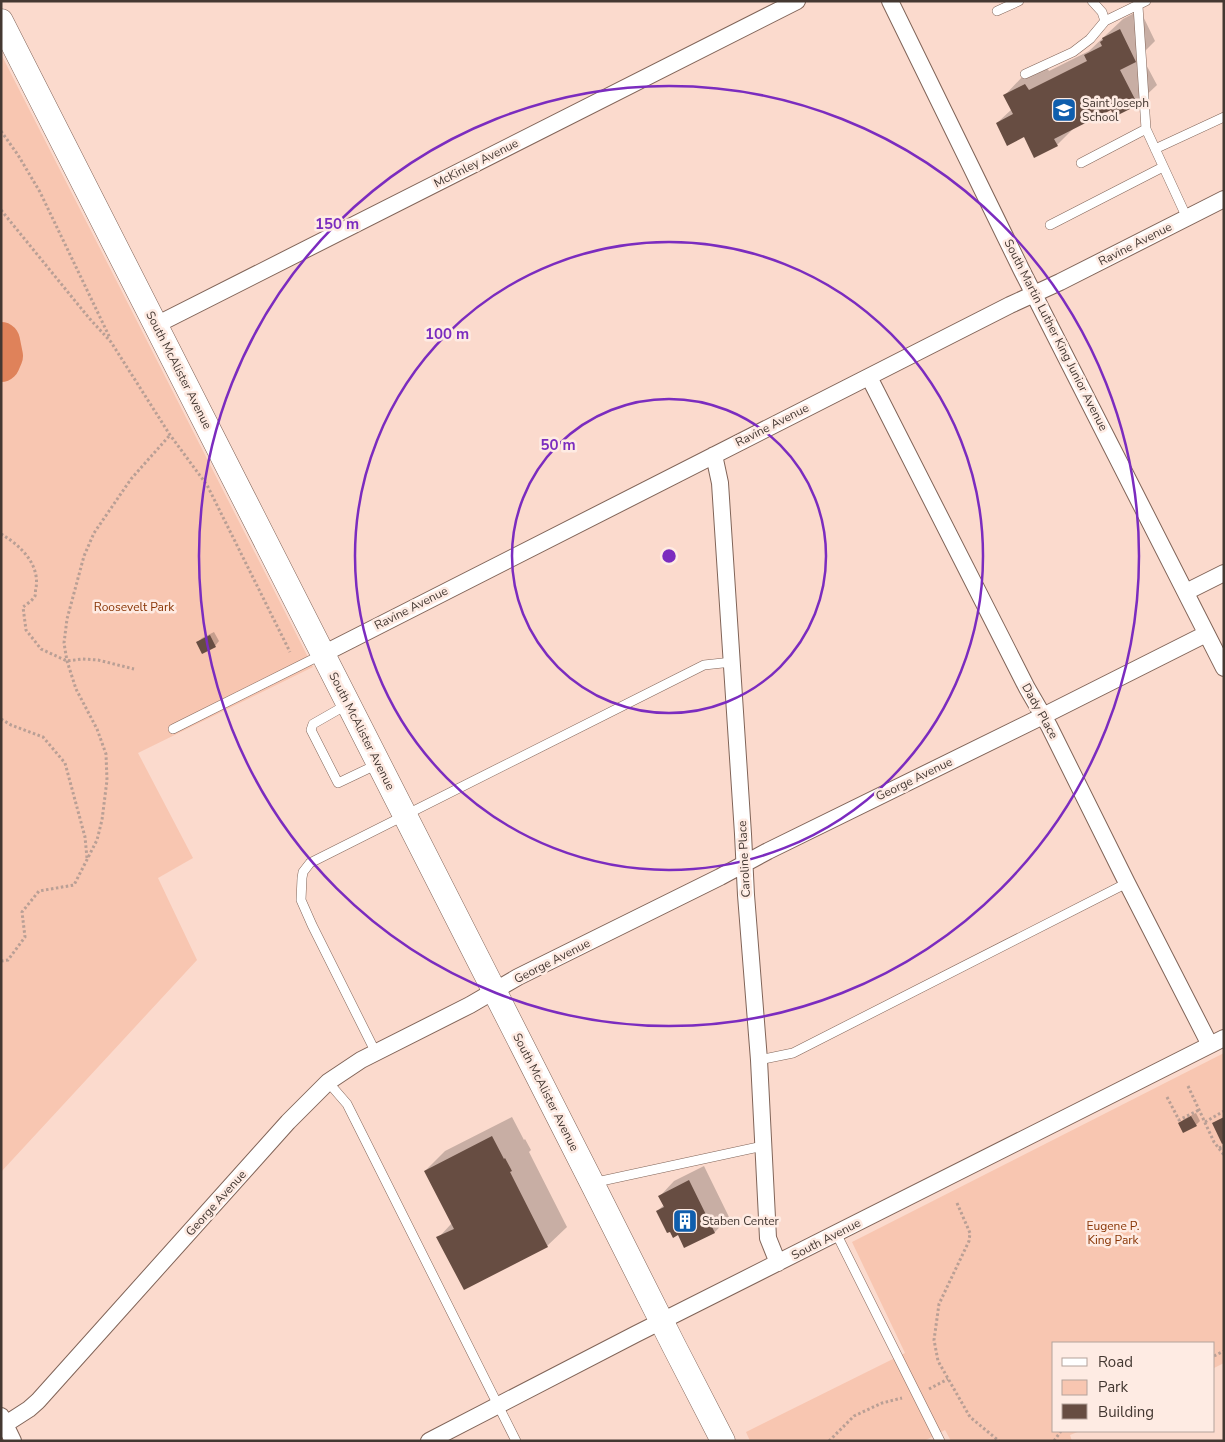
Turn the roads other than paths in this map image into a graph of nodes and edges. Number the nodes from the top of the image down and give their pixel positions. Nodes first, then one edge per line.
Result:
1 (797, 1) edge
2 (890, 1) edge
3 (1018, 1) edge
4 (1092, 1) edge
5 (1146, 1) edge
6 (1138, 6) junction
7 (997, 11) dead end
8 (1, 21) edge
9 (1105, 21) junction
10 (1025, 74) dead end
11 (1224, 117) edge
12 (1146, 129) junction
13 (1155, 149) junction
14 (1081, 163) dead end
15 (1163, 167) junction
16 (1224, 199) edge
17 (1187, 218) junction
18 (1050, 225) dead end
19 (1034, 294) junction
20 (156, 325) junction
21 (869, 376) junction
22 (714, 454) junction
23 (1224, 573) edge
24 (1186, 592) junction
25 (1206, 634) junction
26 (322, 654) junction
27 (732, 662) junction
28 (1224, 668) edge
29 (348, 704) junction
30 (1043, 716) junction
31 (174, 729) dead end
32 (378, 764) junction
33 (405, 816) junction
34 (744, 864) junction
35 (1127, 883) junction
36 (494, 991) junction
37 (1217, 1041) edge
38 (376, 1053) junction
39 (759, 1060) junction
40 (328, 1082) junction
41 (763, 1146) junction
42 (592, 1183) junction
43 (836, 1233) junction
44 (778, 1263) junction
45 (661, 1321) junction
46 (498, 1406) junction
47 (3, 1423) edge
48 (13, 1441) edge
49 (429, 1441) edge
50 (516, 1441) edge
51 (723, 1441) edge
52 (940, 1441) edge

1 - 20 street, McKinley Avenue
2 - 19 street, South Martin Luther King Junior Avenue
3 - 7 lane
4 - 9 lane
5 - 6 lane
6 - 9 lane
6 - 12 lane
8 - 20 street, South McAlister Avenue
9 - 10 lane
11 - 13 lane
12 - 13 lane
12 - 14 lane
13 - 15 lane
15 - 17 lane
15 - 18 lane
16 - 17 street, Ravine Avenue
17 - 19 street, Ravine Avenue
19 - 21 street, Ravine Avenue
19 - 24 street, South Martin Luther King Junior Avenue
20 - 26 street, South McAlister Avenue
21 - 22 street, Ravine Avenue
21 - 30 street, Dady Place
22 - 26 street, Ravine Avenue
22 - 27 street, Caroline Place
23 - 24 street
24 - 25 street, South Martin Luther King Junior Avenue
25 - 28 street, South Martin Luther King Junior Avenue
25 - 30 street, George Avenue
26 - 29 street, South McAlister Avenue
26 - 31 lane
27 - 33 lane
27 - 34 street, Caroline Place
29 - 32 street, South McAlister Avenue
29 - 32 lane
30 - 34 street, George Avenue
30 - 35 street, Dady Place
32 - 33 street, South McAlister Avenue
33 - 36 street, South McAlister Avenue
33 - 38 lane
34 - 36 street, George Avenue
34 - 39 street, Caroline Place
35 - 37 street, Dady Place
35 - 39 lane
36 - 38 street, George Avenue
36 - 42 street, South McAlister Avenue
37 - 43 street, South Avenue
38 - 40 street, George Avenue
39 - 41 street, Caroline Place
40 - 46 lane
40 - 47 street, George Avenue
41 - 42 lane
41 - 44 street, Caroline Place
42 - 45 street, South McAlister Avenue
43 - 44 street, South Avenue
43 - 52 lane
44 - 45 street, South Avenue
45 - 46 street, South Avenue
45 - 51 street, South McAlister Avenue
46 - 49 street, South Avenue
46 - 50 lane
47 - 48 street

